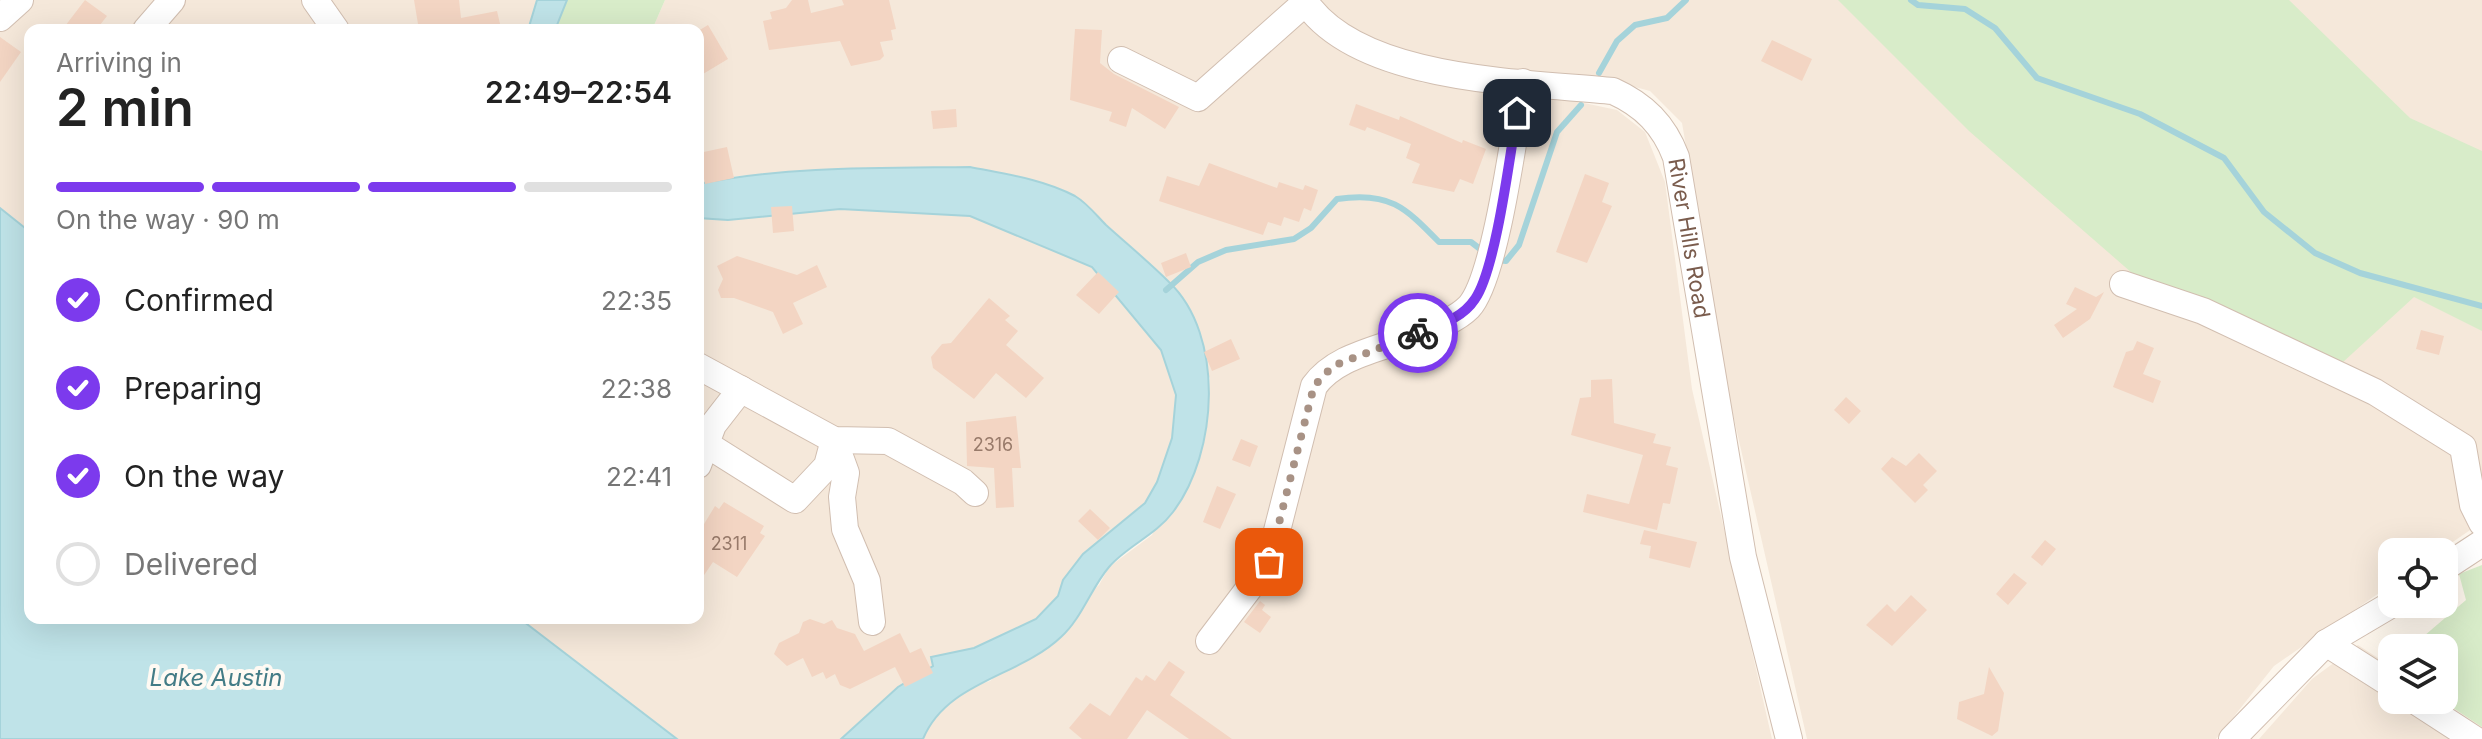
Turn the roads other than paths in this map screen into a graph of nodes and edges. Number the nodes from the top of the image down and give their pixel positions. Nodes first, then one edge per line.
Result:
1 (20, 0) edge
2 (172, 0) edge
3 (315, 0) edge
4 (1305, 1) edge
5 (0, 18) edge
6 (151, 24) edge
7 (332, 24) edge
8 (1121, 60) dead end
9 (1523, 82) junction
10 (2123, 284) dead end
11 (704, 372) edge
12 (741, 389) junction
13 (834, 440) junction
14 (704, 449) edge
15 (704, 455) edge
16 (975, 493) dead end
17 (2482, 523) edge
18 (2482, 543) edge
19 (2458, 559) edge
20 (2378, 612) edge
21 (872, 622) dead end
22 (1209, 641) dead end
23 (2326, 643) junction
24 (2378, 676) edge
25 (2436, 714) edge
26 (1789, 739) edge
27 (2232, 739) edge
28 (2474, 739) edge

1 - 5 street
2 - 6 street
3 - 7 street
4 - 8 street
4 - 9 street, River Hills Road
9 - 22 street
9 - 26 street, River Hills Road
10 - 17 street
11 - 12 street
12 - 13 street
12 - 14 street
13 - 15 street
13 - 16 street
13 - 21 street
18 - 19 street
20 - 23 street
23 - 24 street
23 - 27 street
25 - 28 street

